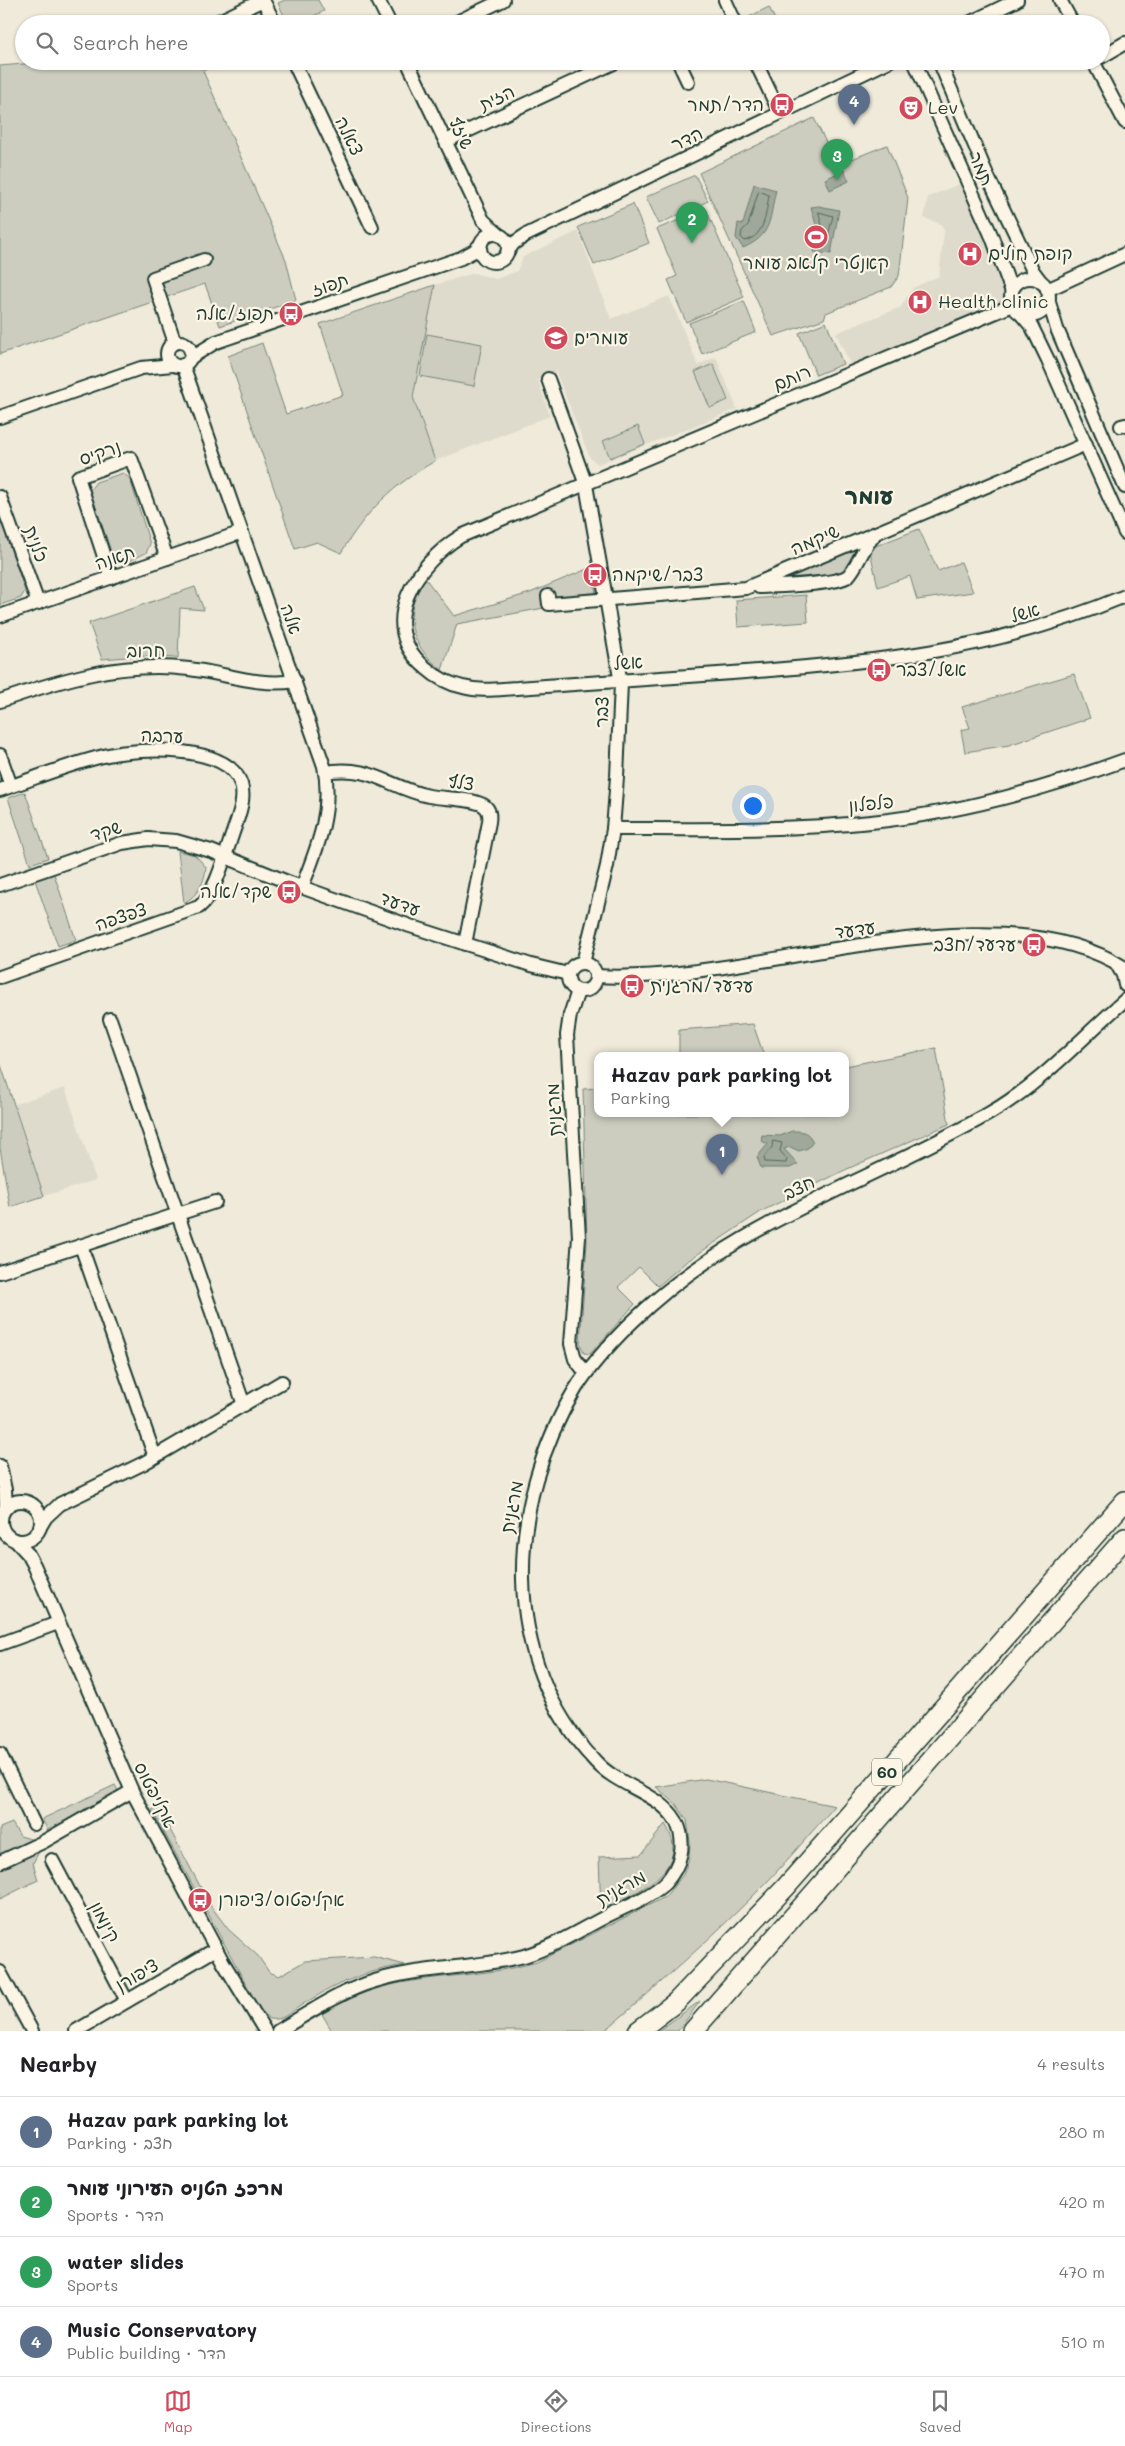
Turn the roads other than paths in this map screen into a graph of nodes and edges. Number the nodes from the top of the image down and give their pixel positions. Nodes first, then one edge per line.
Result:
1 (263, 0) edge
2 (378, 0) edge
3 (503, 0) edge
4 (725, 0) edge
5 (1017, 0) edge
6 (1060, 0) edge
7 (232, 15) edge
8 (270, 15) edge
9 (386, 15) edge
10 (472, 15) edge
11 (732, 15) edge
12 (986, 15) edge
13 (1068, 15) edge
14 (1125, 43) edge
15 (1110, 52) edge
16 (297, 70) edge
17 (412, 70) edge
18 (599, 70) edge
19 (682, 70) edge
20 (759, 70) edge
21 (870, 70) edge
22 (918, 70) edge
23 (943, 70) edge
24 (1098, 70) edge
25 (688, 82) dead end
26 (780, 113) junction
27 (1125, 122) edge
28 (446, 141) junction
29 (483, 220) junction
30 (372, 227) dead end
31 (500, 235) junction
32 (526, 235) junction
33 (482, 242) junction
34 (508, 251) junction
35 (1125, 254) edge
36 (204, 260) dead end
37 (456, 260) junction
38 (487, 260) junction
39 (1046, 290) junction
40 (1012, 292) junction
41 (1017, 309) junction
42 (216, 342) junction
43 (176, 346) junction
44 (182, 362) junction
45 (141, 368) junction
46 (548, 379) dead end
47 (0, 417) edge
48 (1086, 444) junction
49 (585, 484) junction
50 (1125, 487) edge
51 (0, 498) edge
52 (242, 532) junction
53 (878, 533) junction
54 (1125, 533) edge
55 (167, 558) junction
56 (111, 578) junction
57 (746, 588) junction
58 (548, 596) dead end
59 (1125, 596) edge
60 (606, 598) junction
61 (38, 603) junction
62 (0, 616) edge
63 (294, 681) junction
64 (620, 681) junction
65 (0, 701) edge
66 (0, 755) edge
67 (1125, 760) edge
68 (325, 772) junction
69 (6, 788) edge
70 (613, 829) junction
71 (224, 857) junction
72 (0, 885) edge
73 (302, 888) junction
74 (465, 944) junction
75 (583, 963) junction
76 (1121, 965) edge
77 (568, 974) junction
78 (596, 976) junction
79 (0, 977) edge
80 (1125, 985) edge
81 (578, 991) junction
82 (1124, 998) edge
83 (110, 1019) dead end
84 (215, 1202) dead end
85 (177, 1214) junction
86 (82, 1246) junction
87 (0, 1272) edge
88 (586, 1373) junction
89 (282, 1382) dead end
90 (244, 1405) junction
91 (155, 1457) junction
92 (541, 1462) joint
93 (1, 1470) edge
94 (65, 1501) junction
95 (1125, 1501) edge
96 (28, 1503) junction
97 (2, 1516) edge
98 (37, 1531) junction
99 (1125, 1538) edge
100 (9, 1539) edge
101 (34, 1565) junction
102 (58, 1623) junction
103 (0, 1644) edge
104 (0, 1754) edge
105 (132, 1791) junction
106 (34, 1824) dead end
107 (52, 1860) dead end
108 (0, 1862) edge
109 (216, 1949) junction
110 (0, 1972) edge
111 (127, 2001) junction
112 (32, 2031) edge
113 (76, 2031) edge
114 (266, 2031) edge
115 (278, 2031) edge
116 (638, 2031) edge
117 (693, 2031) edge

1 - 7 street
1 - 8 street
2 - 9 street
3 - 10 street
4 - 11 street
5 - 12 street
6 - 13 street
14 - 15 street
16 - 30 street, צאלה
17 - 28 street, שיזף
18 - 28 street, הזית
19 - 25 street
20 - 26 street
21 - 26 street, הדר
22 - 40 street, תמר
23 - 39 street, תמר
24 - 27 street
26 - 32 street, הדר
28 - 29 street, שיזף
29 - 31 street, שיזף
29 - 33 street, שיזף
31 - 32 street, הדר
31 - 33 street
31 - 34 street
32 - 34 street, הדר
33 - 37 street, תפוז
33 - 38 street
34 - 38 street
35 - 39 street
36 - 43 street
37 - 38 street, תפוז
37 - 42 street, תפוז
39 - 40 street
39 - 41 street
39 - 50 street, תמר
40 - 41 street
41 - 48 street
41 - 49 street, רותם
42 - 43 street, תפוז
42 - 44 street, תפוז
43 - 44 street
43 - 44 street
43 - 45 street, תפוז
44 - 45 street, תפוז
44 - 52 street, אלה
45 - 47 street, תפוז
46 - 49 street, צבר
48 - 53 street, שיקמה
48 - 54 street
49 - 60 street, צבר
49 - 64 street, אשל
51 - 61 street, כלנית
52 - 55 street, תאנה
52 - 63 street, אלה
53 - 57 street, שיקמה
53 - 57 street
55 - 56 street, תאנה
55 - 56 street, נרקיס
56 - 61 street, תאנה
57 - 60 street, שיקמה
58 - 60 street, שיקמה
59 - 64 street, אשל
60 - 64 street, צבר
61 - 62 street, תאנה
63 - 65 street, חרוב
63 - 68 street, אלה
64 - 70 street, צבר
66 - 69 street
67 - 70 street, פלפלון
68 - 73 street, אלה
68 - 74 street, צלף
69 - 71 street, ערבה
70 - 75 street, צבר
71 - 72 street, שקד
71 - 73 street, עדעד
71 - 79 street, צפצפה
73 - 74 street, עדעד
74 - 77 street, עדעד
75 - 77 street
75 - 78 street
76 - 78 street, עדעד
76 - 80 street, עדעד
77 - 81 street
78 - 81 street
81 - 88 street, מרגנית
82 - 88 street, חצב
83 - 85 street
84 - 85 street
85 - 86 street
85 - 90 street
86 - 87 street
86 - 91 street
88 - 92 street, חצב
89 - 90 street
90 - 91 street
91 - 94 street
92 - 115 street, מרגנית
93 - 96 street
93 - 97 street
94 - 96 street
94 - 98 street
95 - 116 highway, 60
96 - 97 street
96 - 98 street
97 - 100 street
98 - 100 street
98 - 101 street, אקליפטוס
99 - 117 highway, 60
100 - 101 street, אקליפטוס
101 - 102 street, אקליפטוס
102 - 103 street
102 - 105 street, אקליפטוס
104 - 106 street
105 - 108 street
105 - 109 street, אקליפטוס
107 - 111 street, קינמון
109 - 111 street, ציפורן
109 - 114 street, אקליפטוס
110 - 112 street
111 - 113 street, ציפורן

